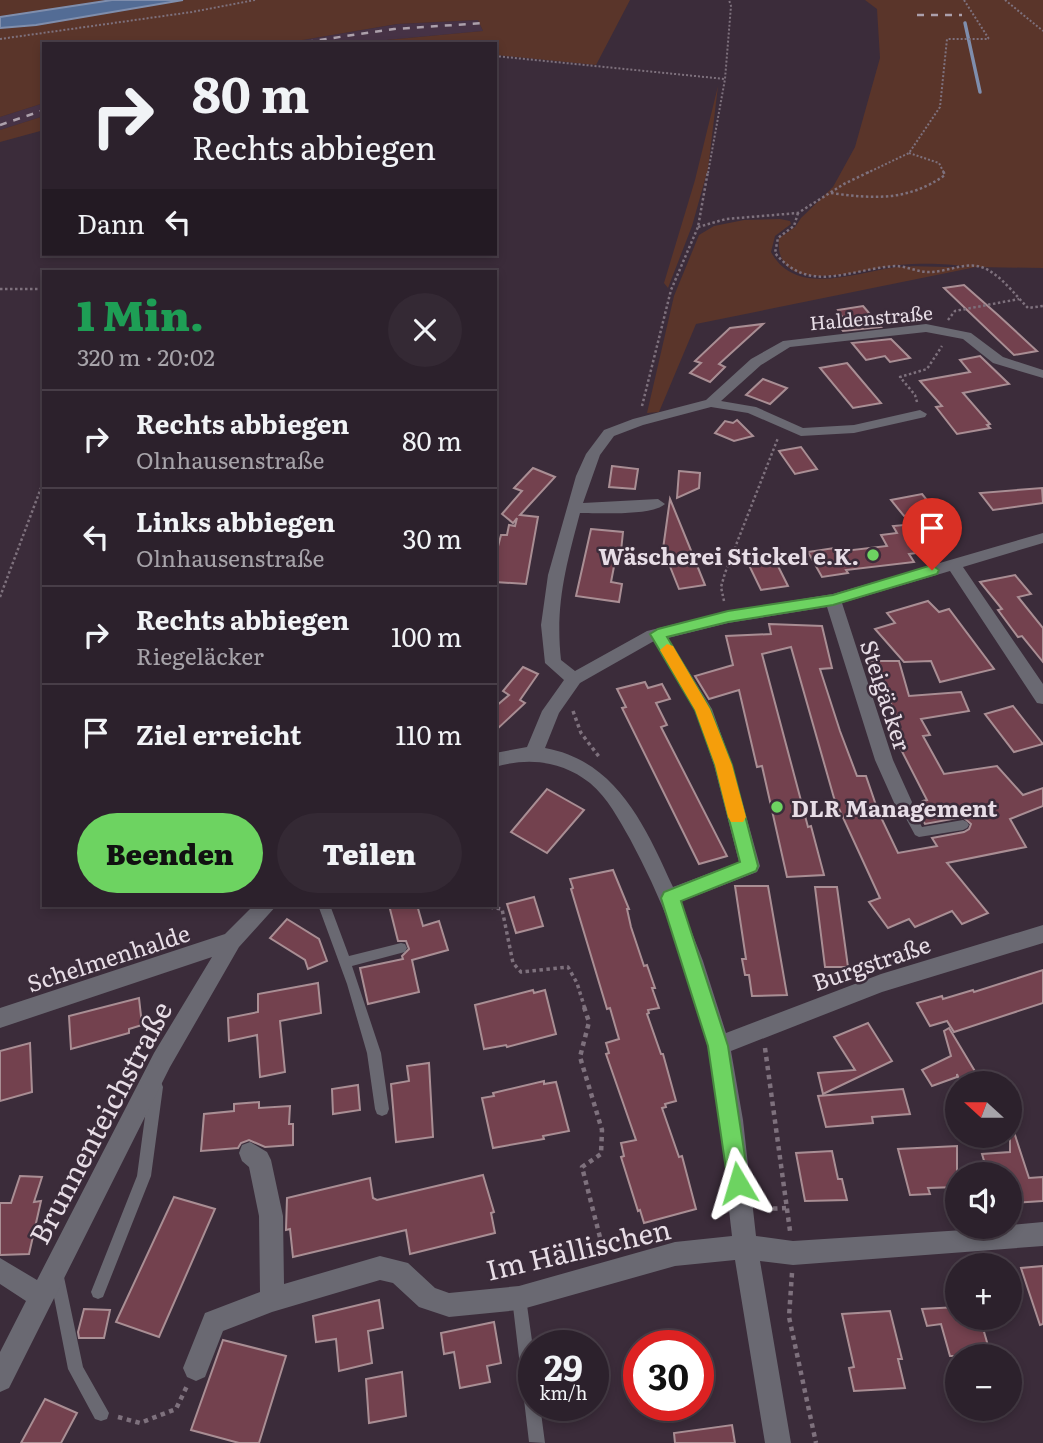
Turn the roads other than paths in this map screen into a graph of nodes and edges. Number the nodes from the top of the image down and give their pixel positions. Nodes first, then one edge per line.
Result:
1 (1043, 374) edge
2 (712, 403) junction
3 (920, 414) road end
4 (658, 504) dead end
5 (576, 508) junction
6 (1043, 538) edge
7 (953, 564) junction
8 (833, 600) junction
9 (658, 634) junction
10 (570, 685) junction
11 (1043, 698) edge
12 (534, 753) junction
13 (497, 759) edge
14 (903, 802) joint
15 (962, 825) dead end
16 (670, 898) junction
17 (265, 907) edge
18 (325, 907) edge
19 (1043, 934) edge
20 (232, 941) junction
21 (401, 948) dead end
22 (345, 962) junction
23 (0, 1018) edge
24 (718, 1046) junction
25 (158, 1067) junction
26 (382, 1109) dead end
27 (250, 1153) dead end
28 (1043, 1234) edge
29 (745, 1247) junction
30 (55, 1269) junction
31 (0, 1270) edge
32 (98, 1292) dead end
33 (40, 1296) junction
34 (519, 1297) junction
35 (272, 1300) junction
36 (196, 1368) road end
37 (0, 1379) edge
38 (102, 1413) road end
39 (537, 1441) edge
40 (778, 1443) edge

1 - 2 street, Haldenstraße
2 - 3 street, Haldenstraße
2 - 5 street, Haldenstraße
4 - 5 street
5 - 10 street, Haldenstraße
6 - 7 street
7 - 8 street
7 - 11 street
8 - 9 street
8 - 14 street, Steigäcker
9 - 10 street
9 - 16 street
10 - 12 street
12 - 13 street
12 - 16 street
14 - 15 lane
16 - 24 street
17 - 20 street, Brunnenteichstraße
18 - 22 lane
19 - 24 street, Burgstraße
20 - 23 street, Schelmenhalde
20 - 25 street, Brunnenteichstraße
21 - 22 lane
22 - 26 lane
24 - 29 street
25 - 30 street, Brunnenteichstraße
25 - 32 lane
27 - 35 street
28 - 29 street, Im Hällischen
29 - 34 street, Im Hällischen
29 - 40 street
30 - 33 street, Brunnenteichstraße
30 - 38 lane
31 - 33 street
33 - 37 street, Brunnenteichstraße
34 - 35 street, Im Hällischen
34 - 39 lane
35 - 36 street, Im Hällischen

